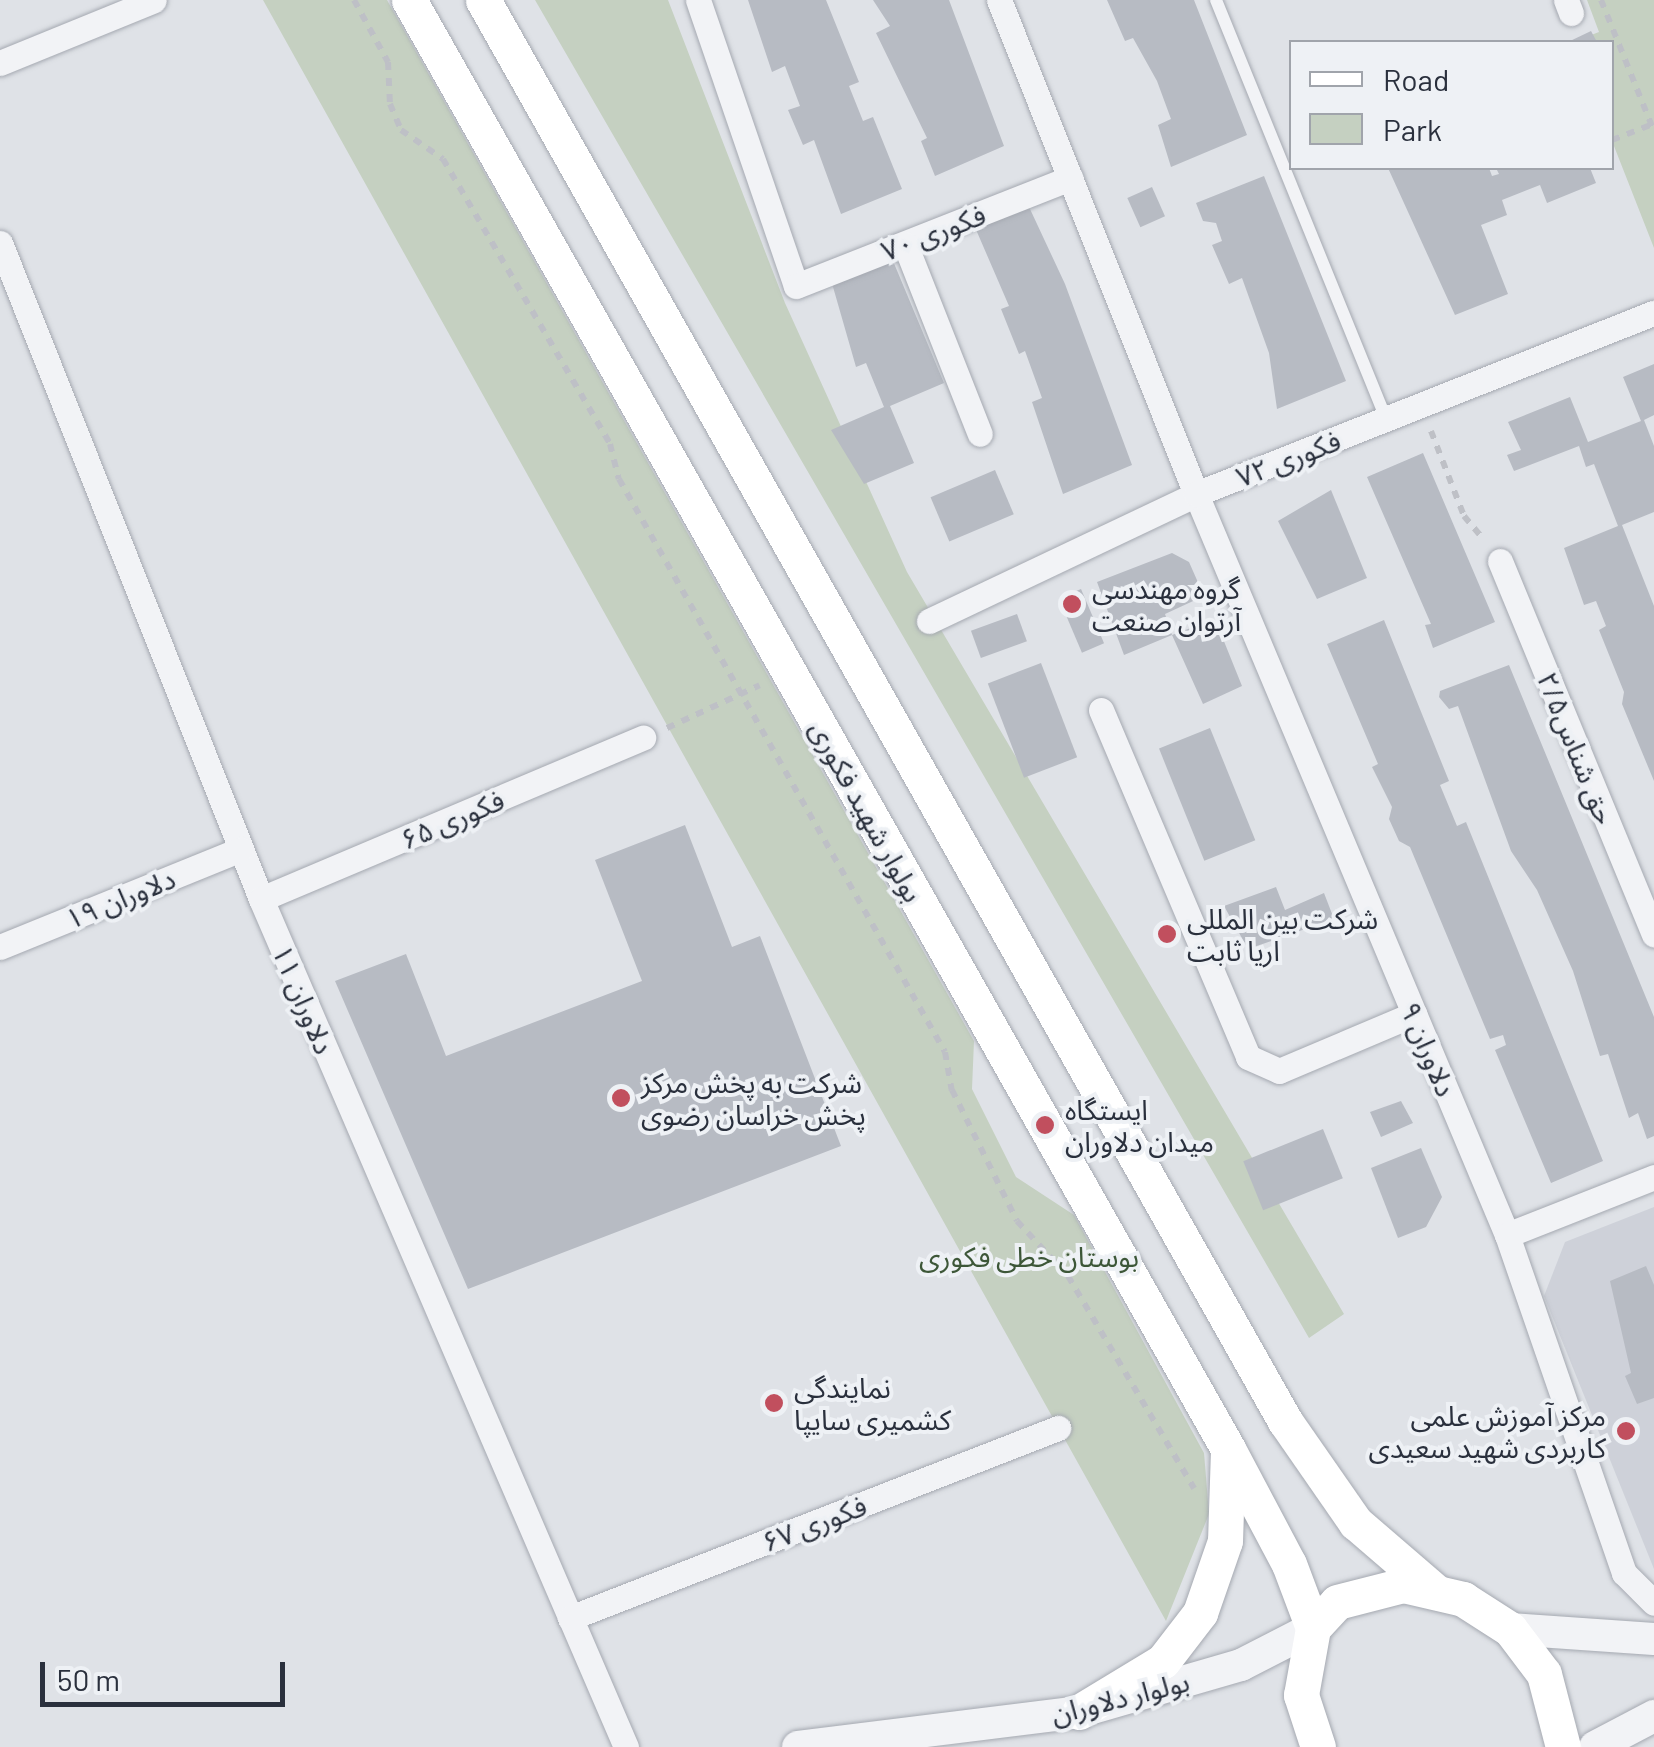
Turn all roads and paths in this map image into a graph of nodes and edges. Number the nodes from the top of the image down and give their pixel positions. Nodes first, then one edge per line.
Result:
1 (154, 0) edge
2 (354, 0) edge
3 (409, 0) edge
4 (483, 0) edge
5 (698, 0) edge
6 (999, 0) edge
7 (1216, 0) edge
8 (1601, 0) edge
9 (0, 63) edge
10 (1653, 127) edge
11 (1614, 139) edge
12 (1070, 178) junction
13 (0, 243) edge
14 (904, 244) junction
15 (1654, 313) edge
16 (1421, 406) junction
17 (1386, 420) junction
18 (980, 434) dead end
19 (1196, 494) junction
20 (1500, 561) joint
21 (929, 621) dead end
22 (789, 672) junction
23 (741, 694) junction
24 (1100, 710) dead end
25 (644, 738) joint
26 (241, 849) junction
27 (261, 899) junction
28 (1654, 934) edge
29 (0, 947) edge
30 (1414, 1014) junction
31 (1654, 1176) edge
32 (1507, 1235) junction
33 (1058, 1428) dead end
34 (1228, 1448) junction
35 (1225, 1541) junction
36 (1435, 1591) junction
37 (1654, 1603) edge
38 (570, 1618) junction
39 (1313, 1628) junction
40 (1510, 1630) junction
41 (1654, 1639) edge
42 (1079, 1712) junction
43 (1654, 1716) edge
44 (626, 1747) edge
45 (798, 1747) edge
46 (1318, 1747) edge
47 (1563, 1747) edge
48 (1596, 1747) edge

1 - 9 street
2 - 23 path
3 - 22 main road, بولوار شهید فکوری
4 - 36 main road
5 - 14 street, فکوری ۷۰
6 - 12 street, دلاوران ۹
7 - 17 lane
8 - 10 path
10 - 11 path
12 - 14 street, فکوری ۷۰
12 - 19 street, دلاوران ۹
13 - 26 street, دلاوران ۱۱
14 - 18 street
15 - 16 street, فکوری ۷۲
16 - 17 street, فکوری ۷۲
16 - 20 path
17 - 19 street, فکوری ۷۲
19 - 21 street, فکوری ۷۲
19 - 30 street, دلاوران ۹
20 - 28 street, حق شناس۲/۵
22 - 23 path
22 - 34 main road, بولوار شهید فکوری
23 - 25 path
23 - 35 path
24 - 30 street
25 - 27 street, فکوری ۶۵
26 - 27 street, دلاوران ۱۱
26 - 29 street, دلاوران ۱۹
27 - 38 street, دلاوران ۱۱
30 - 32 street, دلاوران ۹
31 - 32 street
32 - 37 street, دلاوران ۹
33 - 38 street, فکوری ۶۷
34 - 35 main road
34 - 39 main road, بولوار شهید فکوری
35 - 42 main road
36 - 39 main road
36 - 40 main road
38 - 44 street, دلاوران ۱۱
39 - 42 street, بولوار دلاوران
39 - 46 main road
40 - 41 street
40 - 47 main road
42 - 45 street, بولوار دلاوران
43 - 48 street

